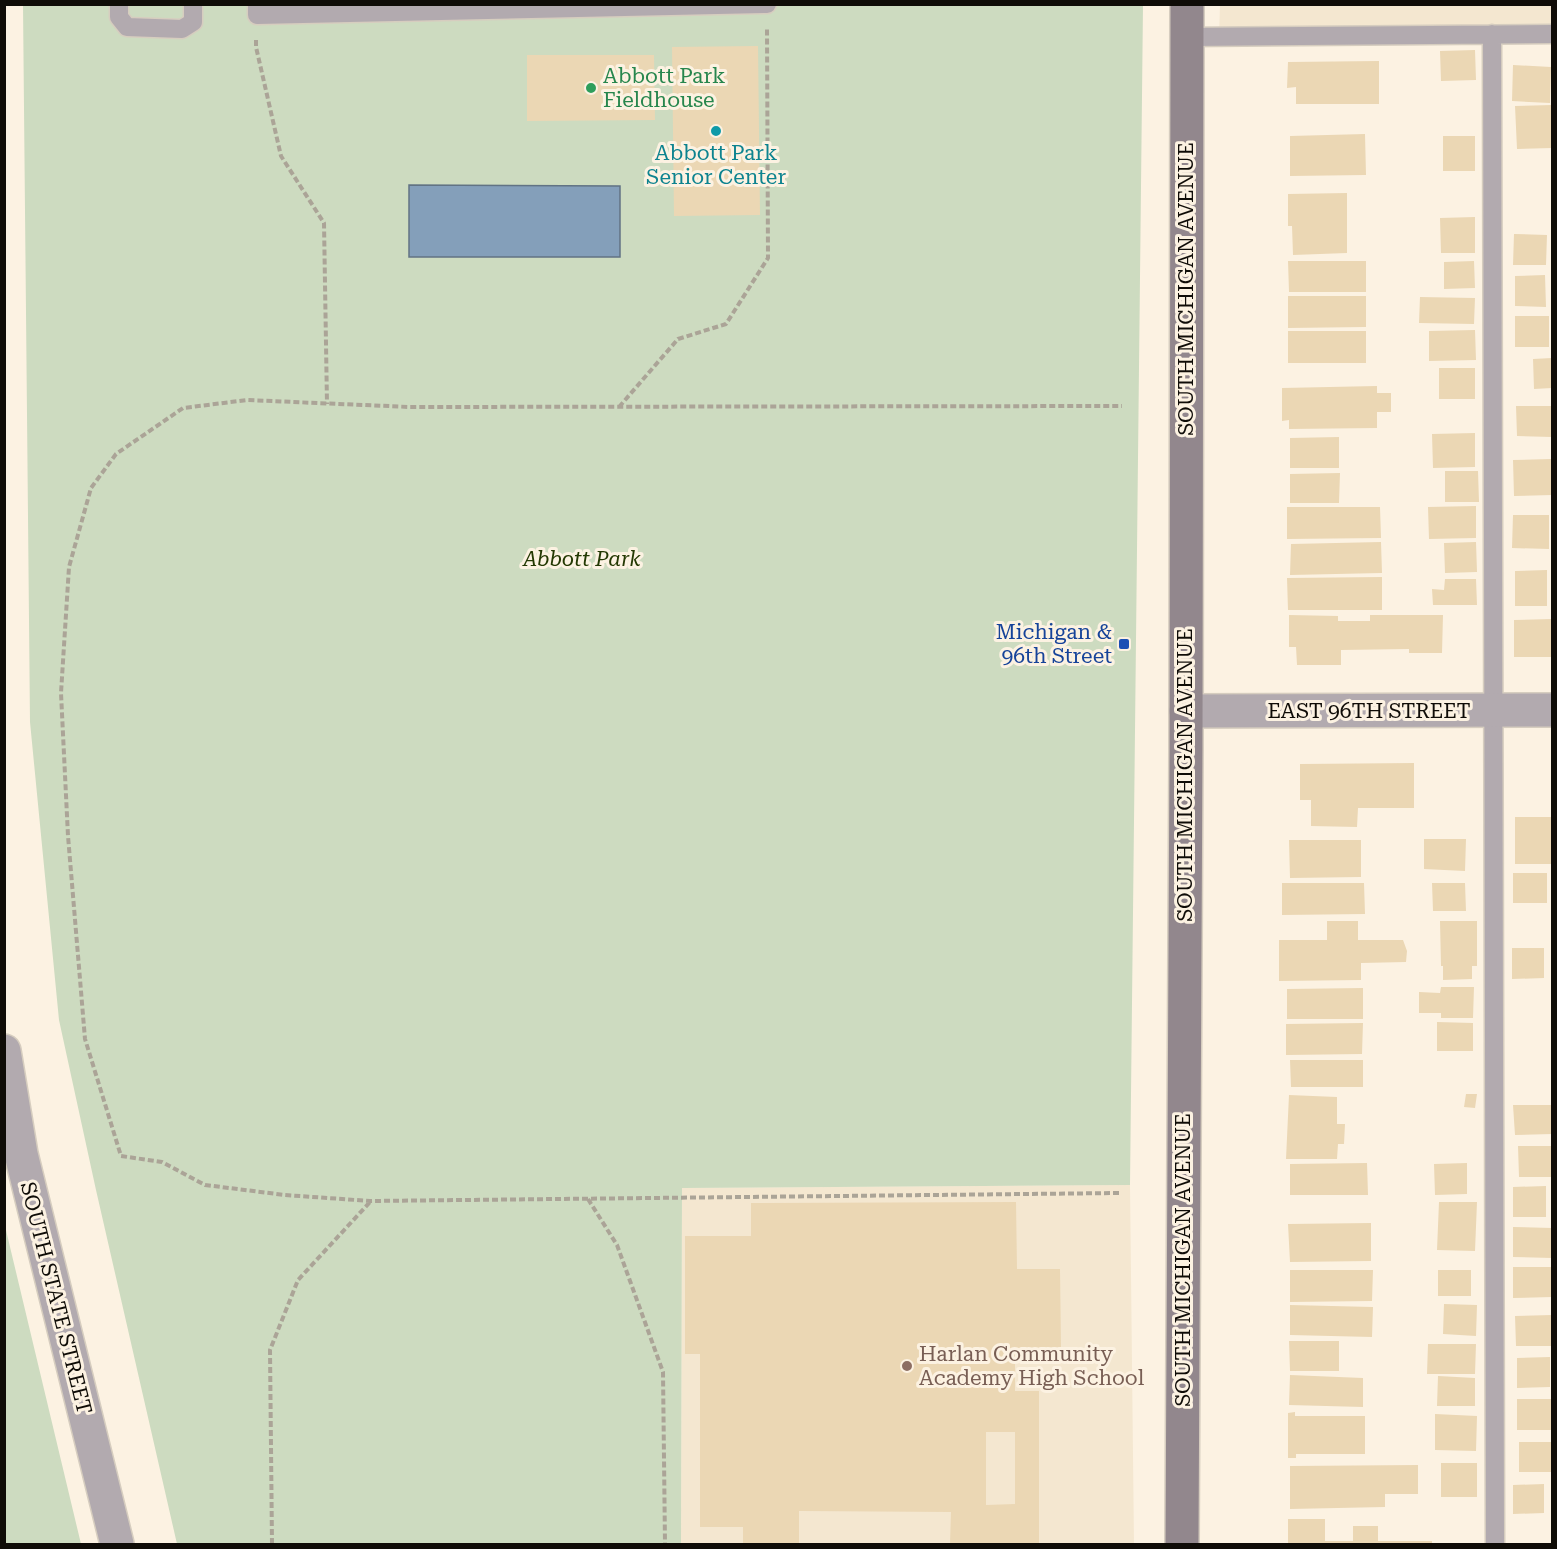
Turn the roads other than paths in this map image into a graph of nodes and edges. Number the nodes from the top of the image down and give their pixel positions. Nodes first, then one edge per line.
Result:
1 (119, 4) edge
2 (193, 4) edge
3 (1186, 4) edge
4 (767, 5) edge
5 (257, 10) edge
6 (1492, 34) junction
7 (1552, 34) edge
8 (1186, 37) junction
9 (1552, 710) edge
10 (1186, 711) junction
11 (1494, 711) junction
12 (4, 1051) edge
13 (117, 1545) edge
14 (1182, 1545) edge
15 (1495, 1545) edge

1 - 2 lane
3 - 8 main road, SOUTH MICHIGAN AVENUE
4 - 5 lane
6 - 7 lane
6 - 8 lane
6 - 11 lane
8 - 10 main road, SOUTH MICHIGAN AVENUE
9 - 11 street, EAST 96TH STREET
10 - 11 street, EAST 96TH STREET
10 - 14 main road, SOUTH MICHIGAN AVENUE
11 - 15 lane
12 - 13 street, SOUTH STATE STREET

